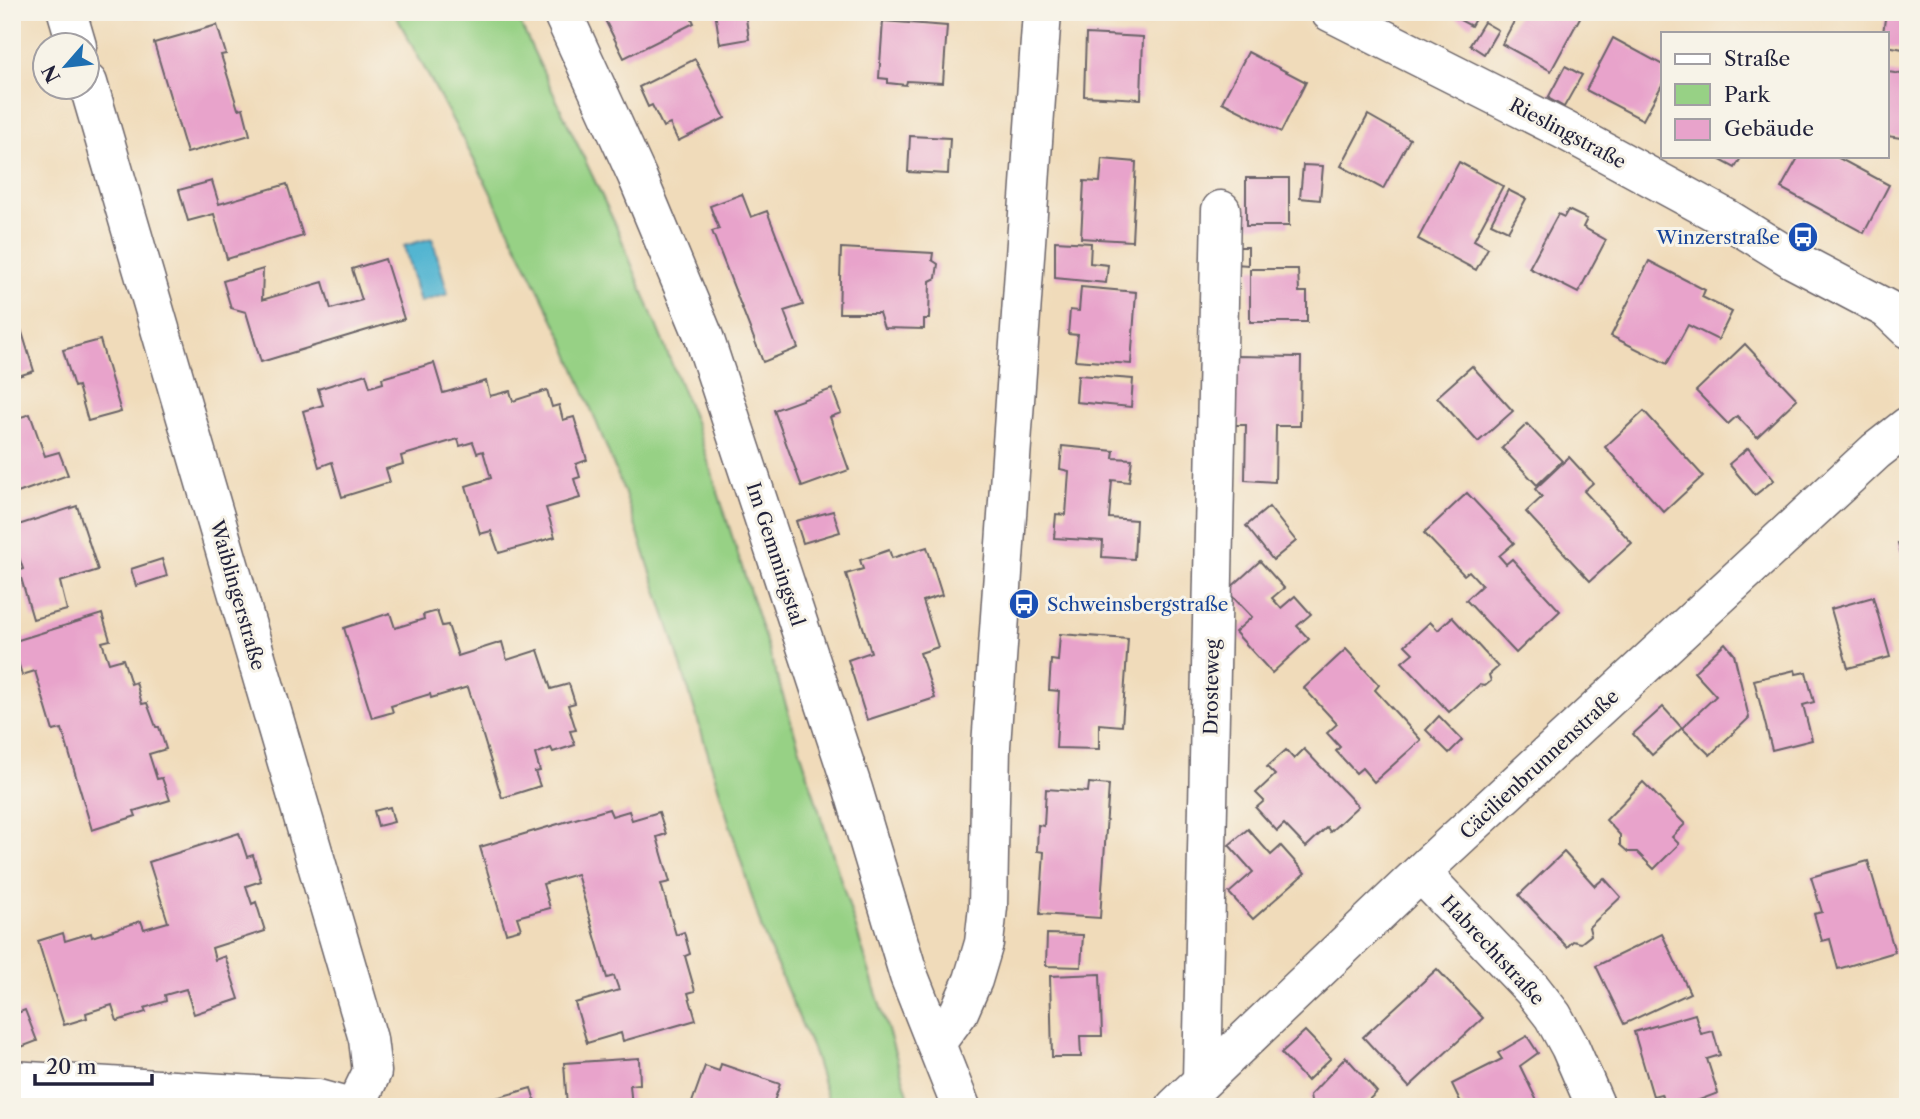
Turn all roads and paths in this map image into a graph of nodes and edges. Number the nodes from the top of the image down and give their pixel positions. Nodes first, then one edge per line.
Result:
1 (67, 12) edge
2 (562, 12) edge
3 (1042, 12) edge
4 (1329, 12) edge
5 (73, 32) edge
6 (94, 102) edge
7 (1221, 210) dead end
8 (1908, 329) edge
9 (1908, 426) edge
10 (1421, 873) junction
11 (936, 1043) junction
12 (12, 1080) edge
13 (1202, 1080) junction
14 (347, 1107) edge
15 (355, 1107) edge
16 (961, 1107) edge
17 (1175, 1107) edge
18 (1596, 1107) edge

1 - 5 street
2 - 11 street, Im Gemmingstal
3 - 11 street
4 - 8 street, Rieslingstraße
6 - 15 street, Waiblingerstraße
7 - 13 street, Drosteweg
9 - 10 street, Cäcilienbrunnenstraße
10 - 13 street, Cäcilienbrunnenstraße
10 - 18 street, Habrechtstraße
11 - 16 street, Im Gemmingstal
12 - 14 street
13 - 17 street, Cäcilienbrunnenstraße

